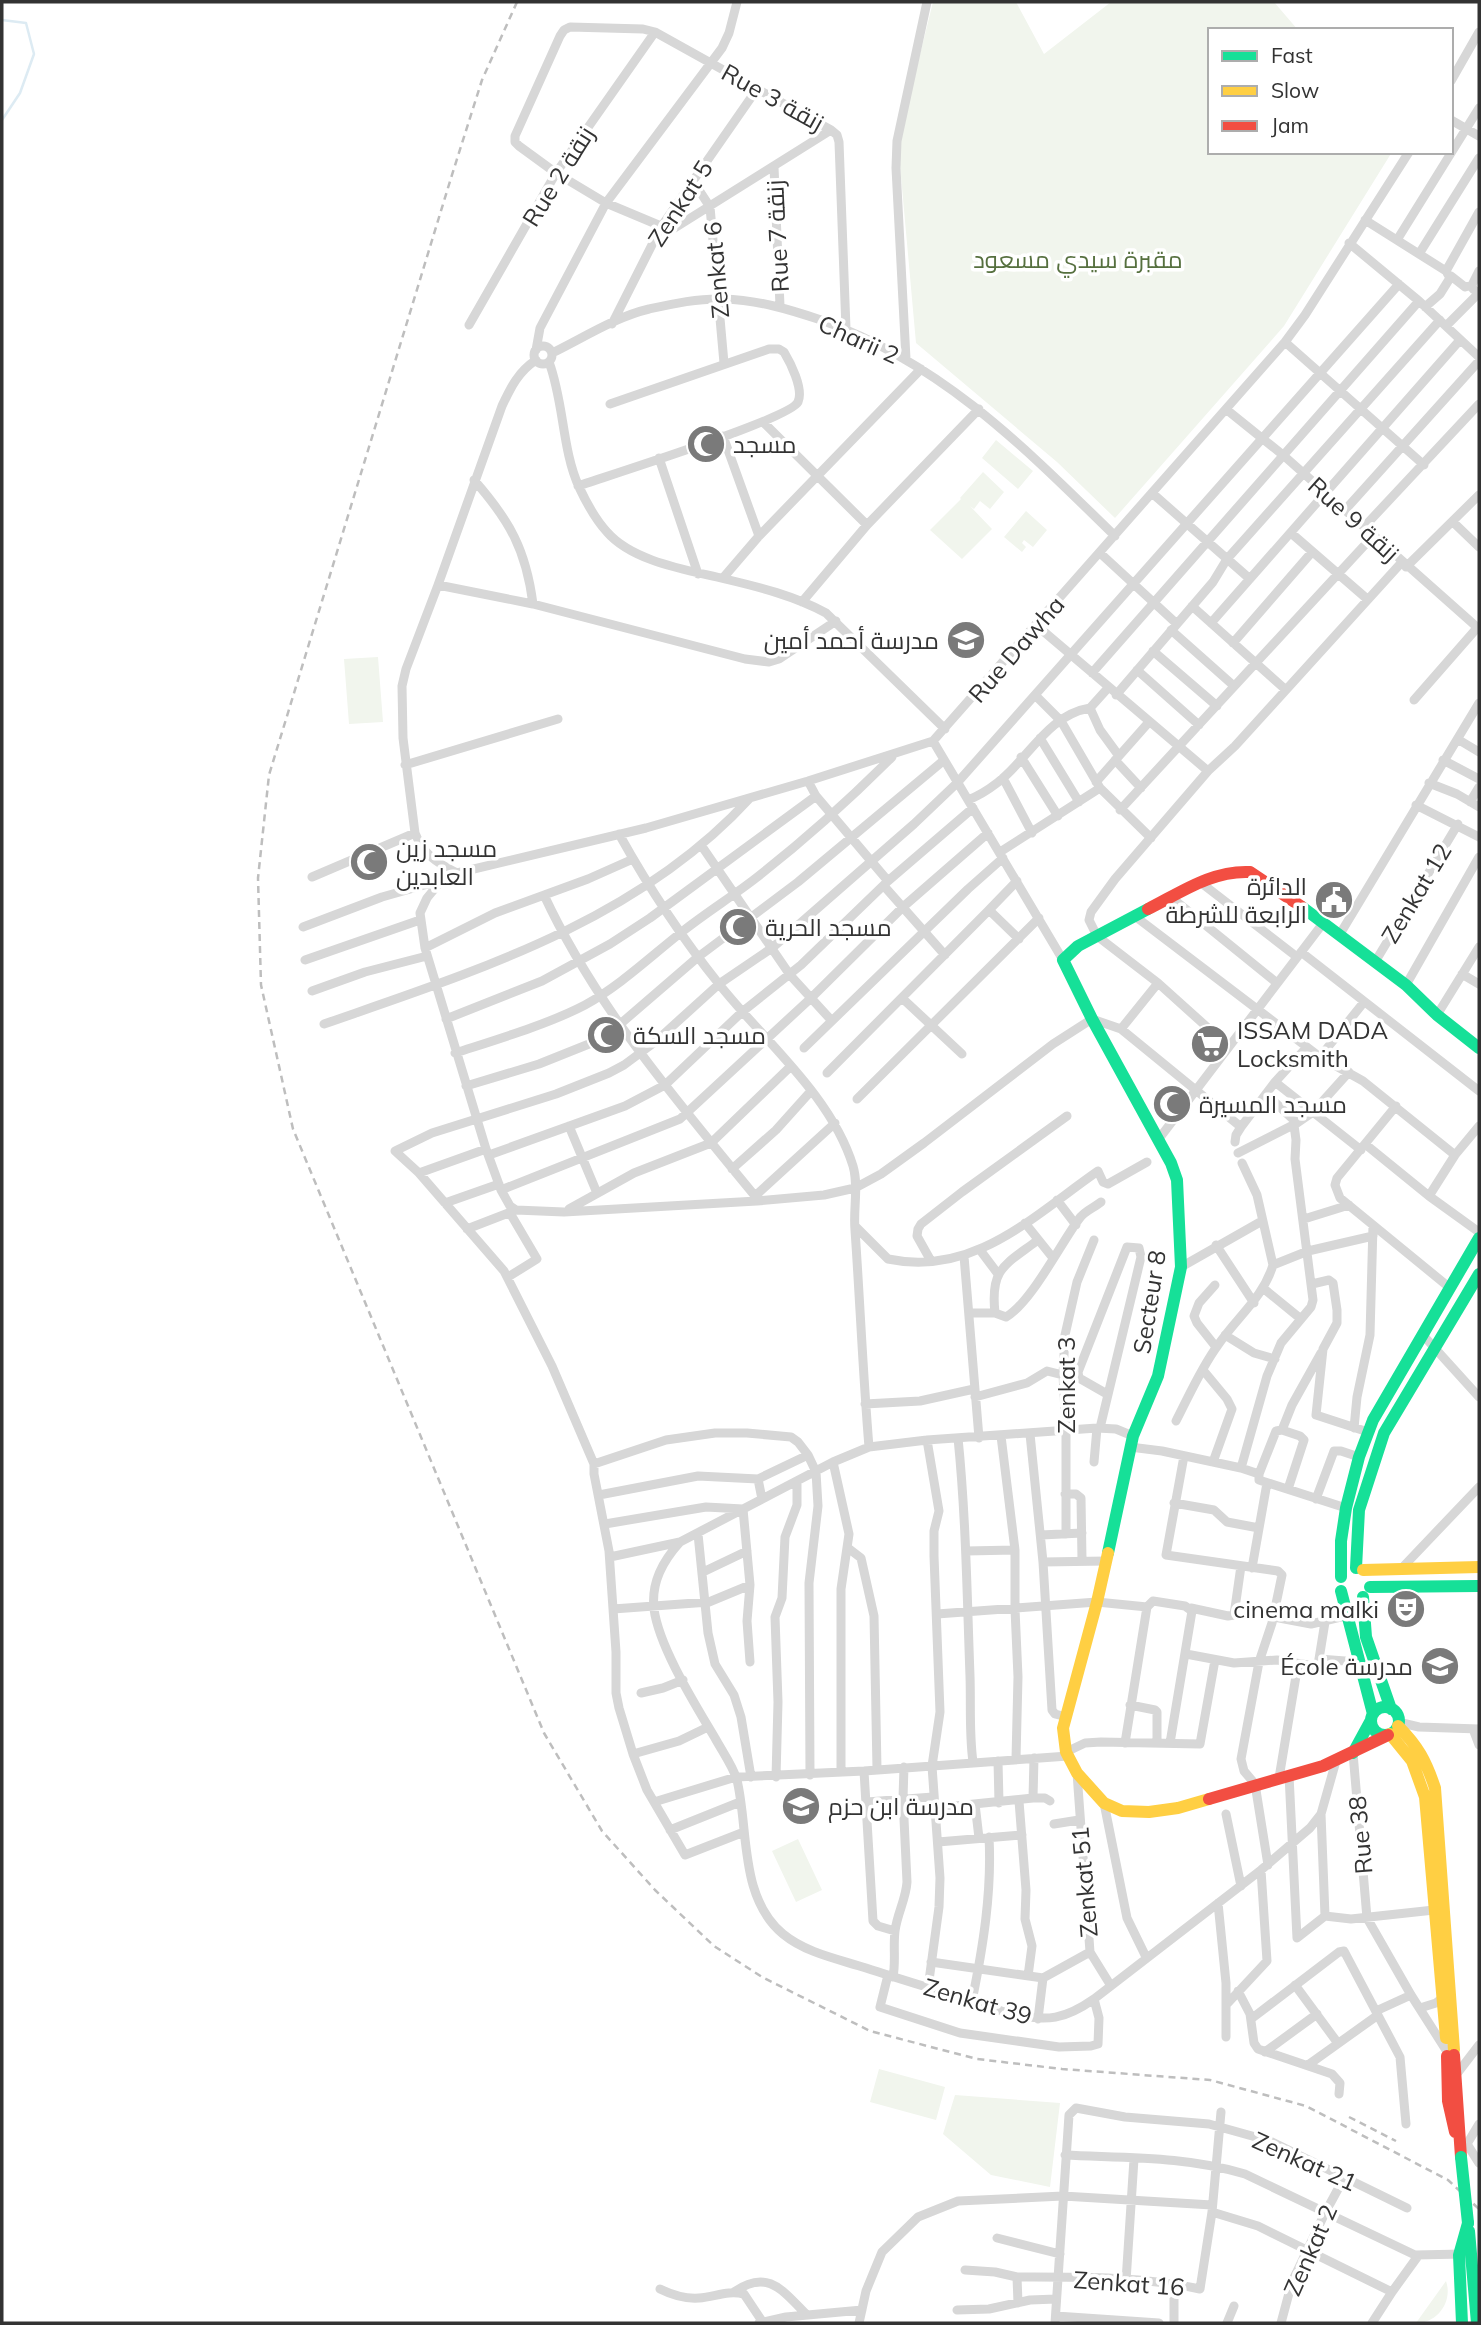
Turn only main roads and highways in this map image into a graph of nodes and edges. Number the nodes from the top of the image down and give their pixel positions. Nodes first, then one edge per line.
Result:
1 (1479, 1048) edge
2 (1479, 1238) edge
3 (1479, 1274) edge
4 (1479, 1567) edge
5 (1360, 1569) junction
6 (1341, 1577) junction
7 (1479, 1586) edge
8 (1341, 1591) junction
9 (1367, 1592) junction
10 (1391, 1709) junction
11 (1372, 1717) junction
12 (1394, 1729) junction
13 (1353, 1753) junction
14 (1450, 2052) junction
15 (1463, 2150) junction
16 (1465, 2254) junction
17 (1462, 2323) edge
18 (1478, 2323) edge

1 - 13 main road, Secteur 8
2 - 6 main road
3 - 5 main road
4 - 5 main road
5 - 6 main road
5 - 9 main road
6 - 8 main road
7 - 9 main road
8 - 9 main road
8 - 11 main road
9 - 10 main road
10 - 11 main road
10 - 12 main road
11 - 12 main road
11 - 13 main road
12 - 13 main road
12 - 14 main road
12 - 14 main road
14 - 15 main road
14 - 15 main road
15 - 16 main road, bridge
16 - 17 main road
16 - 18 main road

